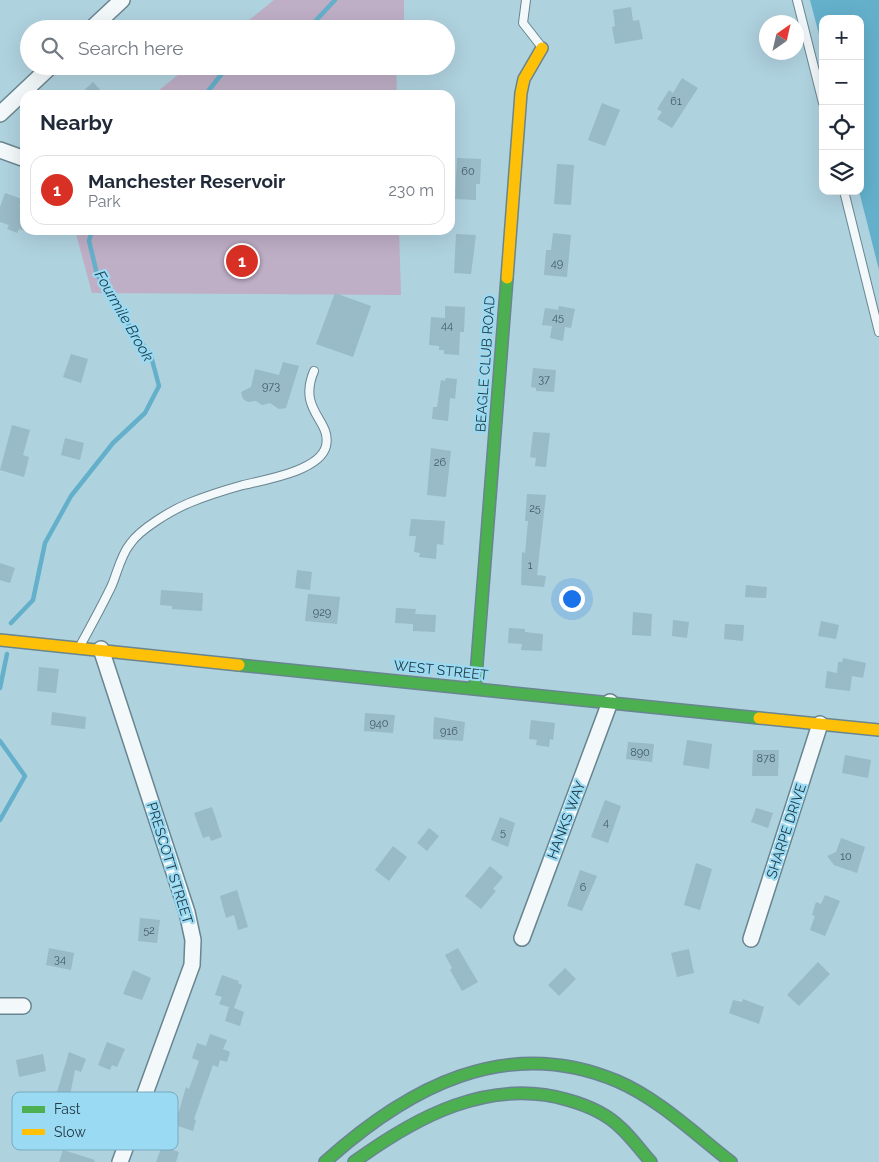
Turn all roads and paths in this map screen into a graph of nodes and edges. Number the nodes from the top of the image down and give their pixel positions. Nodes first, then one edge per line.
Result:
1 (122, 0) edge
2 (526, 0) edge
3 (797, 0) edge
4 (101, 20) edge
5 (542, 48) joint
6 (41, 75) edge
7 (819, 87) edge
8 (26, 90) edge
9 (20, 95) edge
10 (0, 114) edge
11 (0, 150) edge
12 (20, 157) edge
13 (845, 195) edge
14 (879, 332) edge
15 (314, 372) dead end
16 (0, 640) edge
17 (79, 648) junction
18 (101, 649) junction
19 (475, 689) junction
20 (610, 702) junction
21 (820, 724) junction
22 (879, 730) edge
23 (522, 938) dead end
24 (751, 939) dead end
25 (0, 1006) edge
26 (23, 1006) dead end
27 (146, 1092) edge
28 (124, 1150) edge
29 (120, 1162) edge
30 (325, 1162) edge
31 (354, 1162) edge
32 (651, 1162) edge
33 (731, 1162) edge

1 - 4 street
2 - 5 lane
3 - 7 lane
5 - 19 main road, BEAGLE CLUB ROAD
6 - 8 street
9 - 10 street
11 - 12 street
13 - 14 lane
15 - 17 lane
16 - 17 main road, WEST STREET
17 - 18 main road, WEST STREET
18 - 19 main road, WEST STREET
18 - 27 street, PRESCOTT STREET
19 - 20 main road, WEST STREET
20 - 21 main road, WEST STREET
20 - 23 street, HANKS WAY
21 - 22 main road, WEST STREET
21 - 24 street, SHARPE DRIVE
25 - 26 street
28 - 29 street, PRESCOTT STREET
30 - 33 main road
31 - 32 main road

